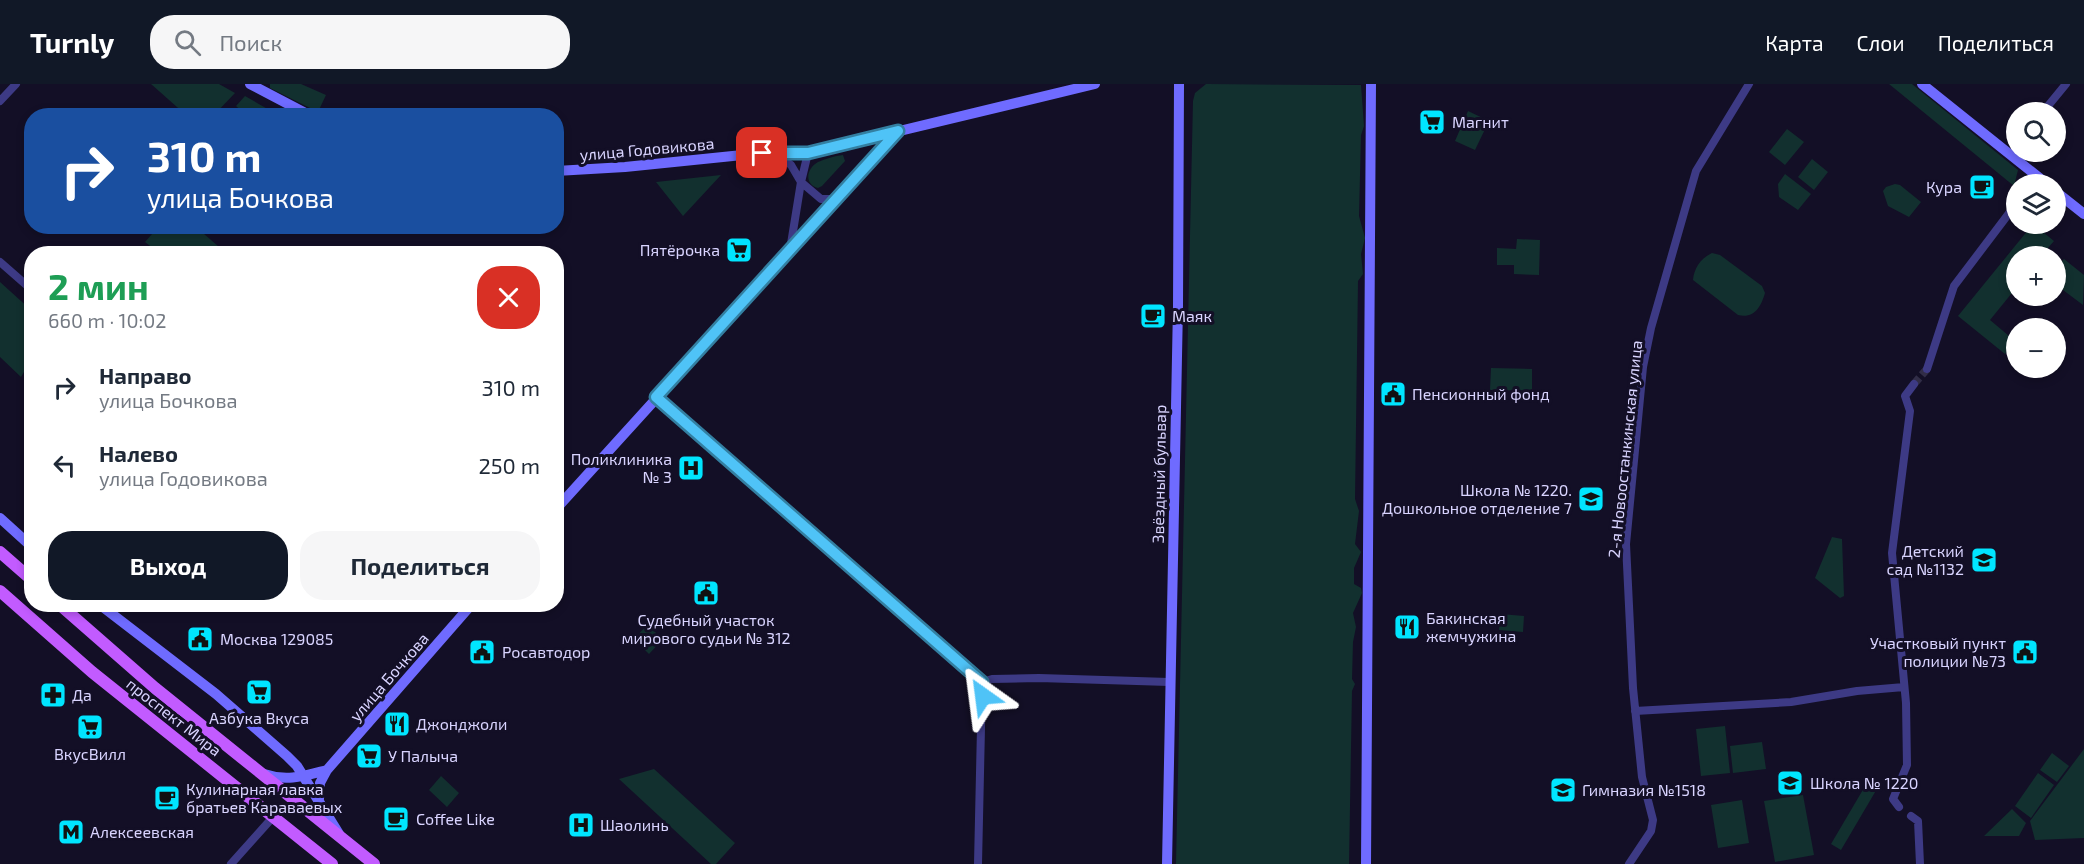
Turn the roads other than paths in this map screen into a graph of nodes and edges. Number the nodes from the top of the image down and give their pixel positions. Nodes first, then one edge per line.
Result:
1 (16, 84) edge
2 (250, 84) edge
3 (1095, 84) edge
4 (1179, 84) edge
5 (1371, 84) edge
6 (1749, 84) edge
7 (1922, 84) edge
8 (2066, 84) edge
9 (0, 101) edge
10 (2051, 102) edge
11 (296, 108) edge
12 (898, 131) junction
13 (2006, 146) edge
14 (808, 153) junction
15 (776, 154) junction
16 (2022, 162) edge
17 (564, 170) edge
18 (2032, 174) edge
19 (801, 182) junction
20 (837, 199) junction
21 (2066, 200) edge
22 (2084, 214) edge
23 (2006, 217) edge
24 (790, 250) junction
25 (0, 262) edge
26 (24, 283) edge
27 (1927, 369) tunnel mouth
28 (1914, 384) tunnel mouth
29 (656, 397) junction
30 (564, 500) edge
31 (0, 518) edge
32 (24, 540) edge
33 (0, 552) edge
34 (24, 573) edge
35 (0, 591) edge
36 (67, 612) edge
37 (109, 612) edge
38 (465, 612) edge
39 (982, 682) junction
40 (1169, 682) junction
41 (1904, 687) junction
42 (1635, 711) junction
43 (327, 770) junction
44 (264, 774) junction
45 (304, 776) junction
46 (320, 802) junction
47 (1899, 807) dead end
48 (273, 817) junction
49 (1913, 817) dead end
50 (341, 837) junction
51 (231, 864) edge
52 (332, 864) edge
53 (374, 864) edge
54 (978, 864) edge
55 (1167, 864) edge
56 (1366, 864) edge
57 (1629, 864) edge
58 (1920, 864) edge

1 - 9 street
2 - 11 street
3 - 12 street, улица Годовикова
4 - 40 street, Звёздный бульвар
5 - 56 street
6 - 42 street, 2-я Новоостанкинская улица
7 - 13 street
8 - 10 street
12 - 14 street, улица Годовикова
12 - 20 street
14 - 15 street, улица Годовикова
14 - 19 street
15 - 17 street, улица Годовикова
15 - 19 street
16 - 18 street
19 - 20 street
19 - 24 street
20 - 24 street
21 - 22 street
23 - 27 street
24 - 29 street
25 - 26 street
28 - 41 street
29 - 30 street
29 - 39 street
31 - 32 street
33 - 34 main road
35 - 48 main road, проспект Мира
36 - 44 main road, проспект Мира
37 - 45 street
38 - 43 street, улица Бочкова
39 - 40 street
39 - 54 street
40 - 55 street, Звёздный бульвар
41 - 42 street
41 - 47 street
42 - 57 street, 2-я Новоостанкинская улица
43 - 45 street
43 - 46 street, улица Бочкова
44 - 45 street
44 - 50 main road, проспект Мира
45 - 46 street
46 - 50 street
48 - 51 street
48 - 52 main road, проспект Мира
49 - 58 street
50 - 53 main road, проспект Мира

